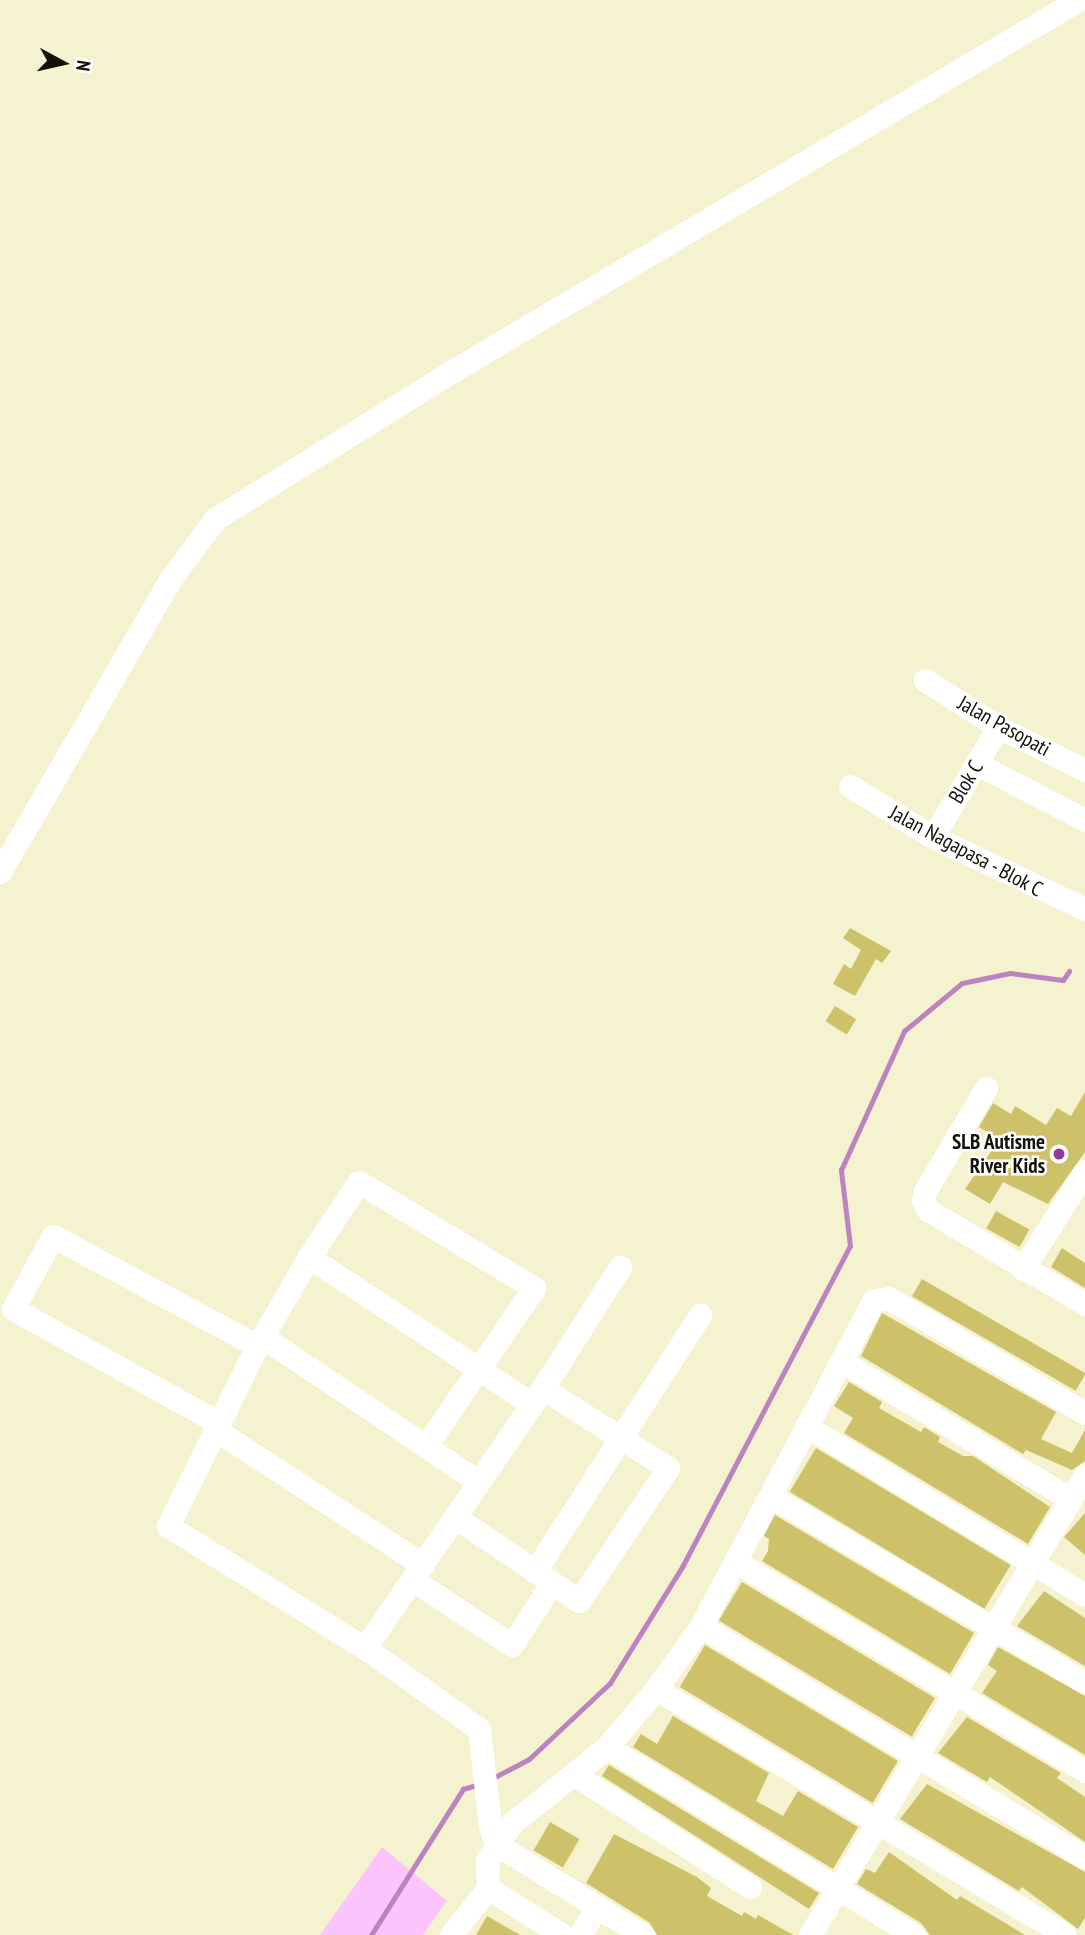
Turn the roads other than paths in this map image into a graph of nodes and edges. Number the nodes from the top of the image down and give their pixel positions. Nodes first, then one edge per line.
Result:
1 (1078, 0) edge
2 (925, 680) dead end
3 (998, 727) junction
4 (977, 764) junction
5 (1085, 770) edge
6 (850, 786) dead end
7 (1085, 820) edge
8 (933, 837) junction
9 (0, 872) edge
10 (1085, 909) edge
11 (986, 1088) dead end
12 (1085, 1171) edge
13 (309, 1257) junction
14 (620, 1266) dead end
15 (1023, 1269) junction
16 (1085, 1304) edge
17 (700, 1315) dead end
18 (260, 1341) junction
19 (841, 1362) junction
20 (481, 1370) junction
21 (537, 1396) junction
22 (1085, 1413) edge
23 (806, 1426) junction
24 (218, 1427) junction
25 (621, 1437) junction
26 (426, 1446) junction
27 (1085, 1475) edge
28 (479, 1482) junction
29 (770, 1496) junction
30 (1071, 1499) junction
31 (455, 1517) junction
32 (736, 1562) junction
33 (1033, 1563) junction
34 (418, 1572) junction
35 (543, 1577) junction
36 (1085, 1595) edge
37 (995, 1625) junction
38 (701, 1626) junction
39 (365, 1648) junction
40 (1085, 1682) edge
41 (656, 1689) junction
42 (956, 1693) junction
43 (607, 1747) junction
44 (916, 1756) junction
45 (1085, 1771) edge
46 (575, 1775) junction
47 (877, 1821) junction
48 (493, 1835) junction
49 (1085, 1858) edge
50 (750, 1887) dead end
51 (488, 1888) junction
52 (838, 1889) junction
53 (597, 1907) junction
54 (819, 1932) edge
55 (451, 1935) edge
56 (562, 1935) edge
57 (580, 1935) edge
58 (643, 1935) edge
59 (914, 1935) edge
60 (1065, 1935) edge

1 - 9 street
2 - 3 street, Jalan Pasopati
3 - 4 street, Blok C
3 - 5 street, Jalan Pasopati
4 - 7 street
4 - 8 street, Blok C
6 - 8 street, Jalan Nagapasa - Blok C
8 - 10 street, Jalan Nagapasa - Blok C
11 - 15 street
12 - 15 street
13 - 18 street
13 - 20 street
13 - 20 street
14 - 21 street
15 - 16 street
17 - 25 street
18 - 24 street
18 - 24 street
18 - 26 street
19 - 22 street
19 - 23 street
19 - 30 street
20 - 21 street
20 - 26 street
21 - 25 street
21 - 28 street
23 - 29 street
23 - 33 street
24 - 34 street
24 - 39 street
25 - 35 street
25 - 35 street
26 - 28 street
27 - 30 street
28 - 31 street
29 - 32 street
29 - 37 street
30 - 33 street
31 - 34 street
31 - 35 street
32 - 38 street
32 - 42 street
33 - 36 street
33 - 37 street
34 - 35 street
34 - 39 street
37 - 40 street
37 - 42 street
38 - 41 street
38 - 44 street
39 - 48 street
41 - 43 street
41 - 47 street
42 - 44 street
42 - 45 street
43 - 46 street
43 - 52 street
44 - 47 street
44 - 49 street
46 - 48 street
46 - 50 street
47 - 52 street
47 - 60 street
48 - 51 street
48 - 53 street
51 - 55 street
51 - 56 street
52 - 54 street
52 - 59 street
53 - 57 street
53 - 58 street

